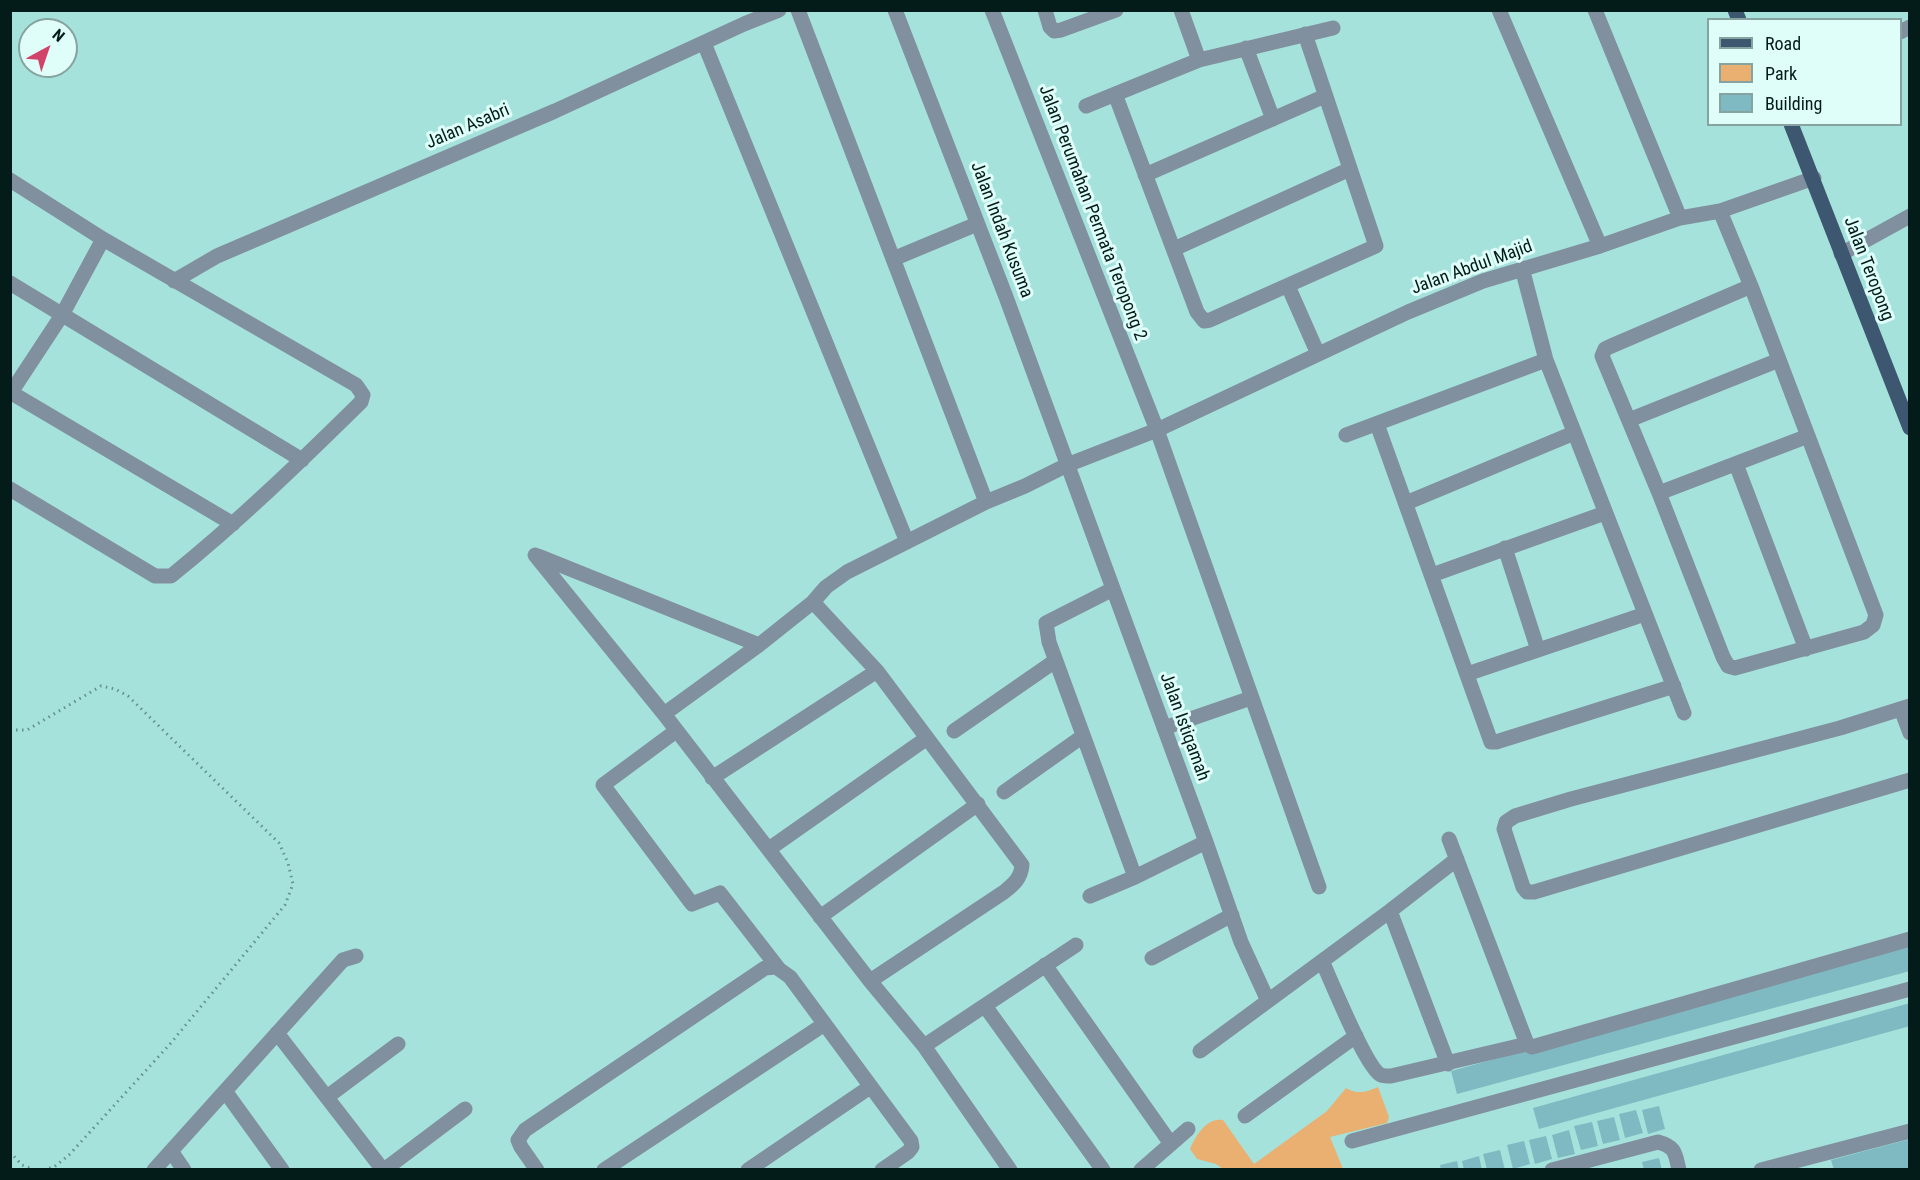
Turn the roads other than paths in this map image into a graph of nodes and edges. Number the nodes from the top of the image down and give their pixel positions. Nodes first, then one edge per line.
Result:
1 (778, 10) edge
2 (798, 10) edge
3 (895, 10) edge
4 (992, 10) edge
5 (1045, 10) edge
6 (1116, 10) edge
7 (1181, 10) edge
8 (1499, 10) edge
9 (1595, 10) edge
10 (1333, 28) dead end
11 (1305, 34) junction
12 (704, 43) junction
13 (1246, 48) junction
14 (1198, 60) junction
15 (1115, 94) junction
16 (1325, 96) junction
17 (1086, 106) dead end
18 (1273, 119) junction
19 (1792, 126) edge
20 (1350, 169) junction
21 (1145, 175) junction
22 (1814, 178) junction
23 (10, 180) edge
24 (1720, 211) junction
25 (1910, 216) edge
26 (1680, 218) junction
27 (977, 224) junction
28 (102, 239) junction
29 (1600, 246) junction
30 (1173, 249) junction
31 (1841, 254) junction
32 (893, 259) junction
33 (1522, 268) junction
34 (174, 280) junction
35 (10, 283) edge
36 (1288, 286) junction
37 (1751, 286) junction
38 (62, 315) junction
39 (1318, 354) junction
40 (1546, 360) junction
41 (1779, 360) junction
42 (11, 393) edge
43 (1905, 404) edge
44 (1629, 420) junction
45 (1377, 424) junction
46 (1910, 428) edge
47 (1157, 430) junction
48 (1574, 433) junction
49 (1346, 435) dead end
50 (1808, 436) junction
51 (302, 460) junction
52 (1736, 464) junction
53 (1067, 465) junction
54 (10, 489) edge
55 (1659, 493) junction
56 (986, 502) junction
57 (1406, 503) junction
58 (1605, 513) junction
59 (233, 524) junction
60 (907, 542) junction
61 (1505, 548) junction
62 (1432, 575) junction
63 (1113, 589) junction
64 (813, 602) junction
65 (1645, 614) junction
66 (759, 645) junction
67 (1806, 649) junction
68 (1538, 650) junction
69 (1055, 661) junction
70 (877, 671) junction
71 (1467, 674) junction
72 (1674, 686) junction
73 (1251, 698) junction
74 (1905, 707) edge
75 (1684, 713) dead end
76 (664, 714) junction
77 (1164, 728) junction
78 (954, 730) dead end
79 (676, 731) junction
80 (1910, 733) edge
81 (1083, 736) junction
82 (927, 738) junction
83 (712, 778) junction
84 (1910, 780) edge
85 (1004, 792) dead end
86 (978, 804) junction
87 (1449, 839) dead end
88 (1206, 842) junction
89 (769, 849) junction
90 (1457, 859) junction
91 (1135, 877) junction
92 (1319, 887) dead end
93 (1090, 896) dead end
94 (1390, 911) junction
95 (1232, 915) junction
96 (820, 917) junction
97 (1910, 939) edge
98 (1076, 945) dead end
99 (357, 956) dead end
100 (1152, 958) dead end
101 (1322, 961) junction
102 (1045, 965) junction
103 (779, 969) junction
104 (870, 981) junction
105 (1910, 989) edge
106 (1268, 1001) junction
107 (985, 1006) junction
108 (824, 1025) junction
109 (277, 1033) junction
110 (1356, 1036) junction
111 (398, 1044) dead end
112 (1527, 1044) junction
113 (924, 1046) junction
114 (1200, 1051) dead end
115 (1448, 1064) junction
116 (870, 1087) junction
117 (225, 1091) junction
118 (327, 1097) junction
119 (465, 1109) dead end
120 (1245, 1116) dead end
121 (1188, 1129) dead end
122 (1910, 1131) edge
123 (1352, 1141) dead end
124 (1171, 1144) junction
125 (171, 1151) junction
126 (154, 1170) edge
127 (184, 1170) edge
128 (282, 1170) edge
129 (384, 1170) edge
130 (537, 1170) edge
131 (604, 1170) edge
132 (748, 1170) edge
133 (882, 1170) edge
134 (1010, 1170) edge
135 (1103, 1170) edge
136 (1141, 1170) edge
137 (1552, 1170) edge
138 (1679, 1170) edge
139 (1761, 1170) edge

1 - 12 street, Jalan Asabri
2 - 32 street
3 - 27 street, Jalan Indah Kusuma
4 - 47 street, Jalan Perumahan Permata Teropong 2
5 - 6 street
7 - 14 street
8 - 29 street
9 - 26 street
10 - 11 street
11 - 13 street
11 - 16 street
12 - 34 street, Jalan Asabri
12 - 60 street
13 - 14 street
13 - 18 street
14 - 15 street
15 - 17 street
15 - 21 street
16 - 18 street
16 - 20 street
18 - 21 street
19 - 22 main road, Jalan Teropong
20 - 30 street
20 - 36 street
21 - 30 street
22 - 24 street, Jalan Abdul Majid
22 - 31 main road, Jalan Teropong
23 - 28 street
24 - 26 street, Jalan Abdul Majid
24 - 37 street
25 - 31 street
26 - 29 street, Jalan Abdul Majid
27 - 32 street
27 - 53 street, Jalan Indah Kusuma
28 - 34 street
28 - 38 street
29 - 33 street, Jalan Abdul Majid
30 - 36 street
31 - 43 main road, Jalan Teropong
32 - 56 street
33 - 39 street, Jalan Abdul Majid
33 - 40 street
34 - 51 street
35 - 38 street
36 - 39 street
37 - 41 street
37 - 44 street
38 - 42 street
38 - 51 street
39 - 47 street, Jalan Abdul Majid
40 - 45 street
40 - 48 street
41 - 44 street
41 - 50 street
42 - 59 street
43 - 46 main road, Jalan Teropong
44 - 55 street
45 - 49 street
45 - 57 street
47 - 53 street, Jalan Abdul Majid
47 - 73 street, Jalan Perumahan Permata Teropong 2
48 - 57 street
48 - 58 street
50 - 52 street
50 - 67 street
51 - 59 street
52 - 55 street
52 - 67 street
53 - 56 street, Jalan Abdul Majid
53 - 63 street, Jalan Istiqamah
54 - 59 street
55 - 67 street
56 - 60 street, Jalan Abdul Majid
57 - 62 street
58 - 61 street
58 - 65 street
60 - 64 street, Jalan Abdul Majid
61 - 62 street
61 - 68 street
62 - 71 street
63 - 69 street
63 - 77 street, Jalan Istiqamah
64 - 66 street, Jalan Abdul Majid
64 - 70 street
65 - 68 street
65 - 72 street
66 - 76 street, Jalan Abdul Majid
66 - 76 street
68 - 71 street
69 - 78 street
69 - 81 street
70 - 82 street
70 - 83 street
71 - 72 street
72 - 75 street
73 - 77 street
73 - 92 street, Jalan Perumahan Permata Teropong 2
74 - 80 street
74 - 84 street
76 - 79 street
77 - 88 street, Jalan Istiqamah
79 - 83 street
79 - 103 street
81 - 85 street
81 - 91 street
82 - 86 street
82 - 89 street
83 - 89 street
86 - 96 street
86 - 104 street
87 - 90 street
88 - 91 street
88 - 95 street, Jalan Istiqamah
89 - 96 street
90 - 94 street
90 - 112 street
91 - 93 street
94 - 101 street
94 - 115 street
95 - 100 street
95 - 106 street, Jalan Istiqamah
96 - 104 street
97 - 112 street
98 - 102 street
99 - 109 street
101 - 106 street
101 - 110 street
102 - 107 street
102 - 124 street
103 - 108 street
103 - 130 street
104 - 113 street
105 - 123 street
106 - 114 street
107 - 113 street
107 - 135 street
108 - 116 street
108 - 131 street
109 - 117 street
109 - 118 street
110 - 115 street
110 - 120 street
111 - 118 street
112 - 115 street
113 - 134 street
116 - 132 street
116 - 133 street
117 - 125 street
117 - 128 street
118 - 129 street
119 - 129 street
121 - 124 street
122 - 139 street
124 - 136 street
125 - 126 street
125 - 127 street
137 - 138 street

